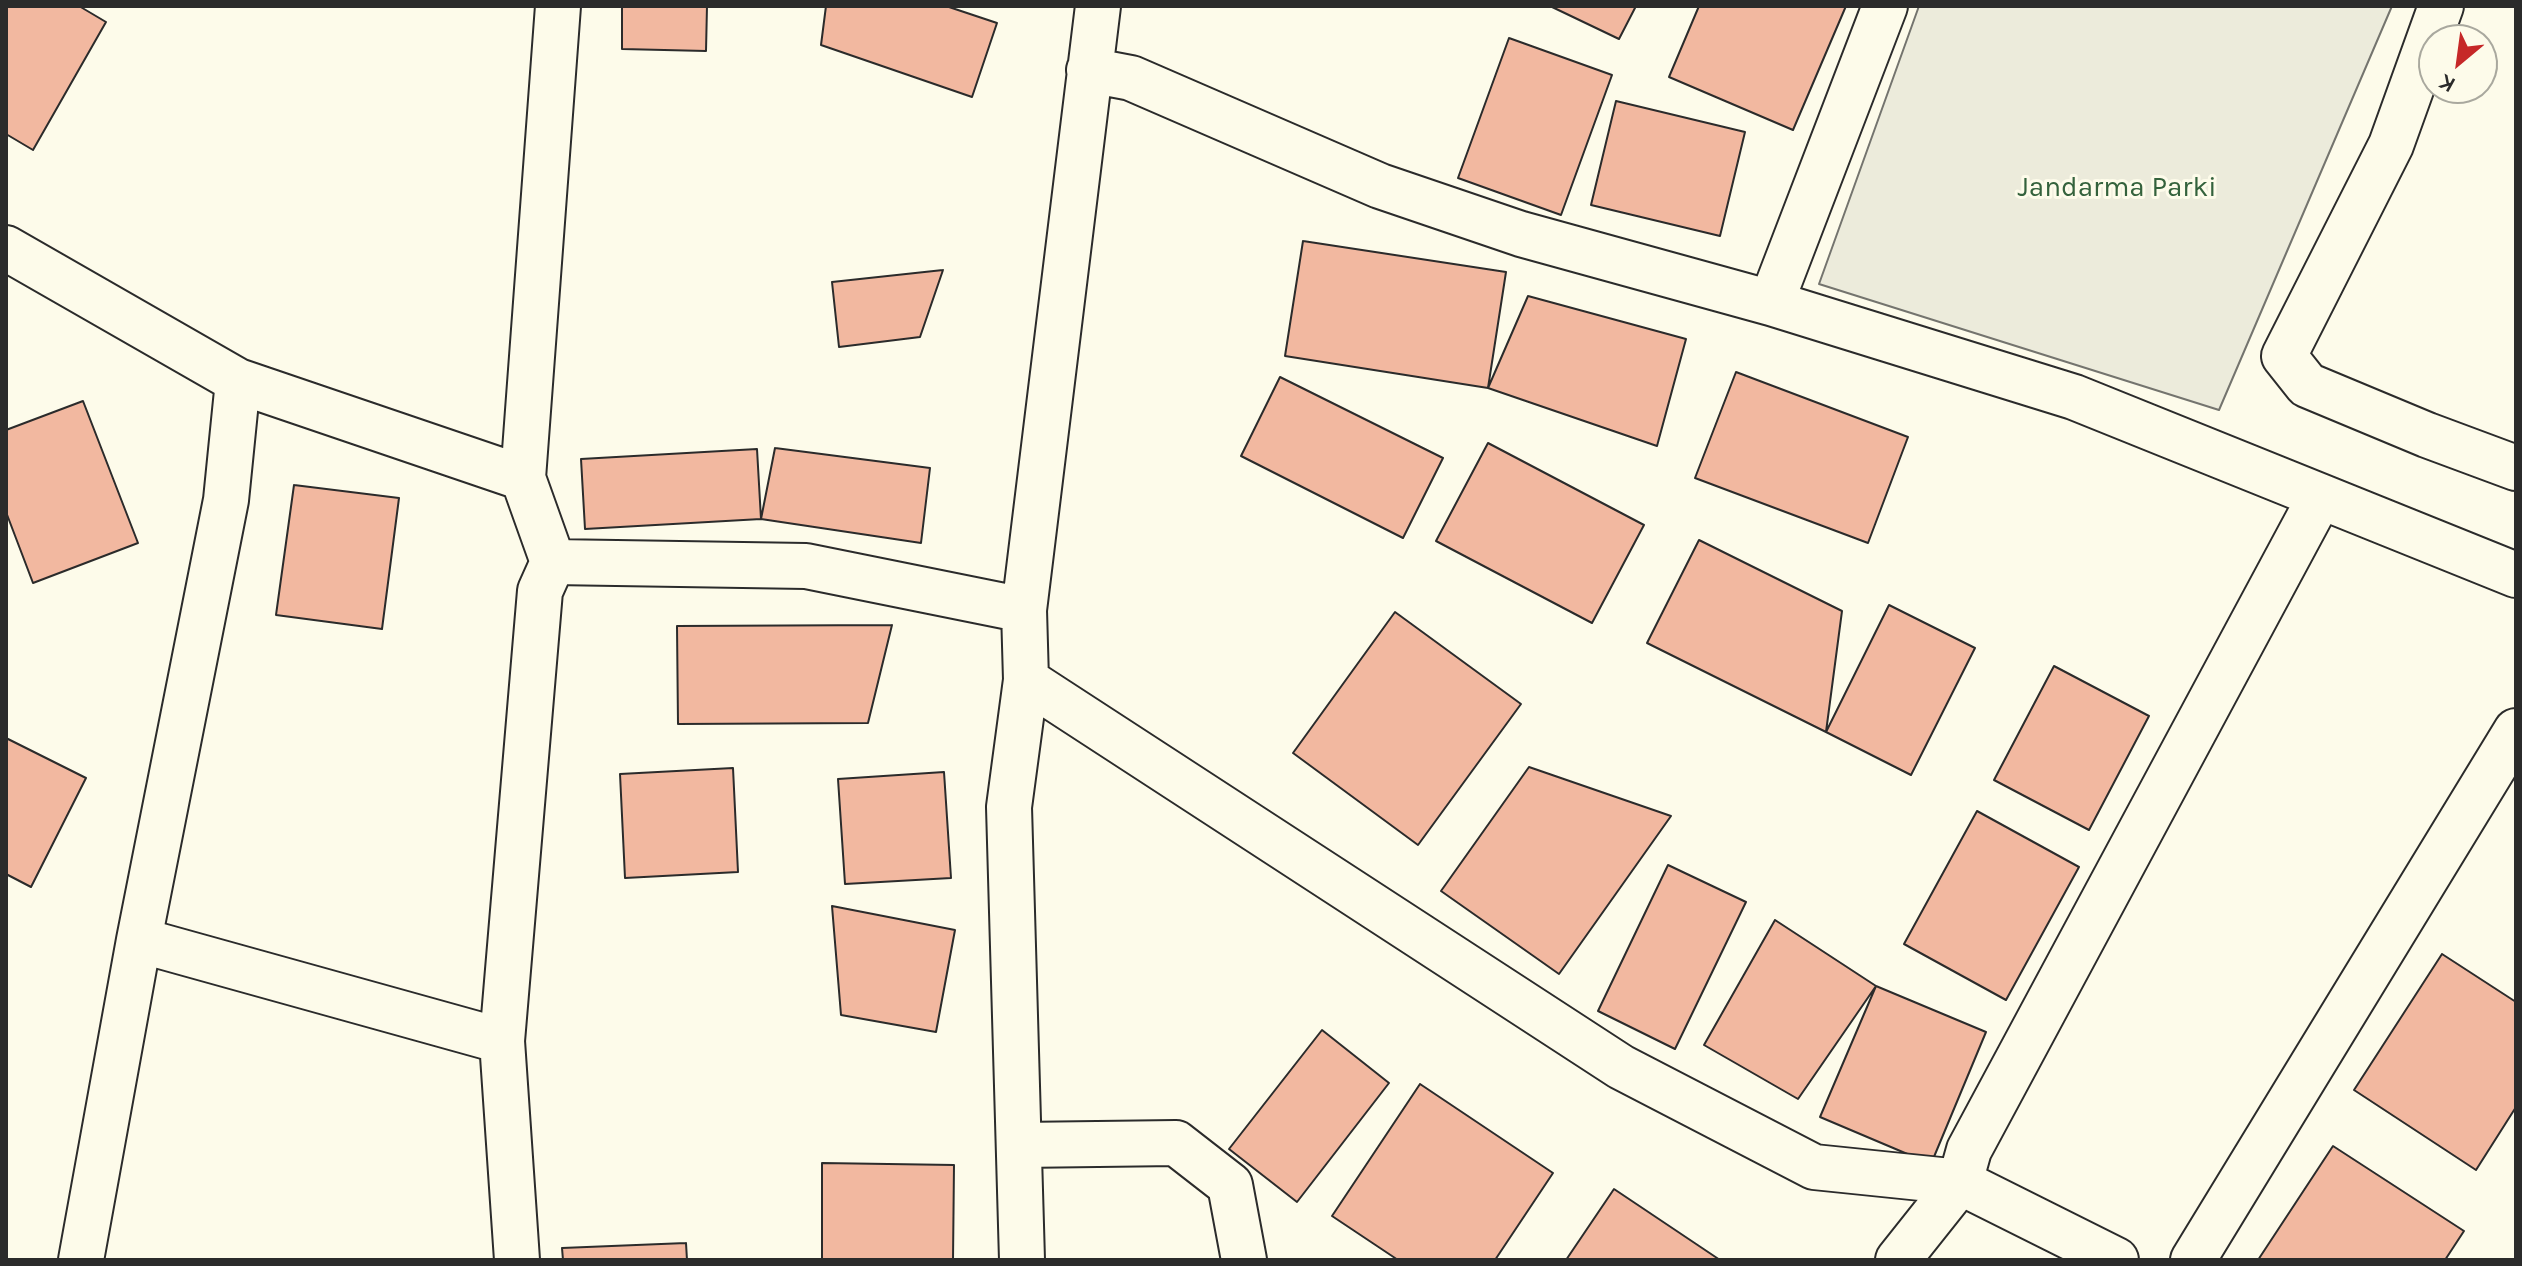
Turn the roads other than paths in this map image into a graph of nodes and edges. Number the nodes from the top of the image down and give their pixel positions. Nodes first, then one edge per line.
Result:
1 (558, 6) edge
2 (1098, 6) edge
3 (1885, 6) edge
4 (2441, 6) edge
5 (1089, 70) junction
6 (6, 248) edge
7 (1771, 303) junction
8 (238, 381) junction
9 (2516, 468) edge
10 (523, 478) junction
11 (2320, 497) junction
12 (553, 562) junction
13 (2516, 575) edge
14 (1024, 610) junction
15 (1026, 680) junction
16 (2516, 731) edge
17 (139, 940) junction
18 (502, 1041) junction
19 (1019, 1145) junction
20 (1960, 1182) junction
21 (81, 1260) edge
22 (517, 1260) edge
23 (1022, 1260) edge
24 (1244, 1260) edge
25 (1898, 1260) edge
26 (2116, 1260) edge
27 (2193, 1260) edge

1 - 10 street
2 - 5 street
3 - 7 street
4 - 9 street
5 - 7 street
5 - 14 street
6 - 8 street
7 - 11 street
8 - 10 street
8 - 17 street
10 - 12 street
11 - 13 street
11 - 20 street
12 - 14 street
12 - 18 street
14 - 15 street
15 - 19 street
15 - 20 street
16 - 27 street
17 - 18 street
17 - 21 street
18 - 22 street
19 - 23 street
19 - 24 street
20 - 25 street
20 - 26 street

